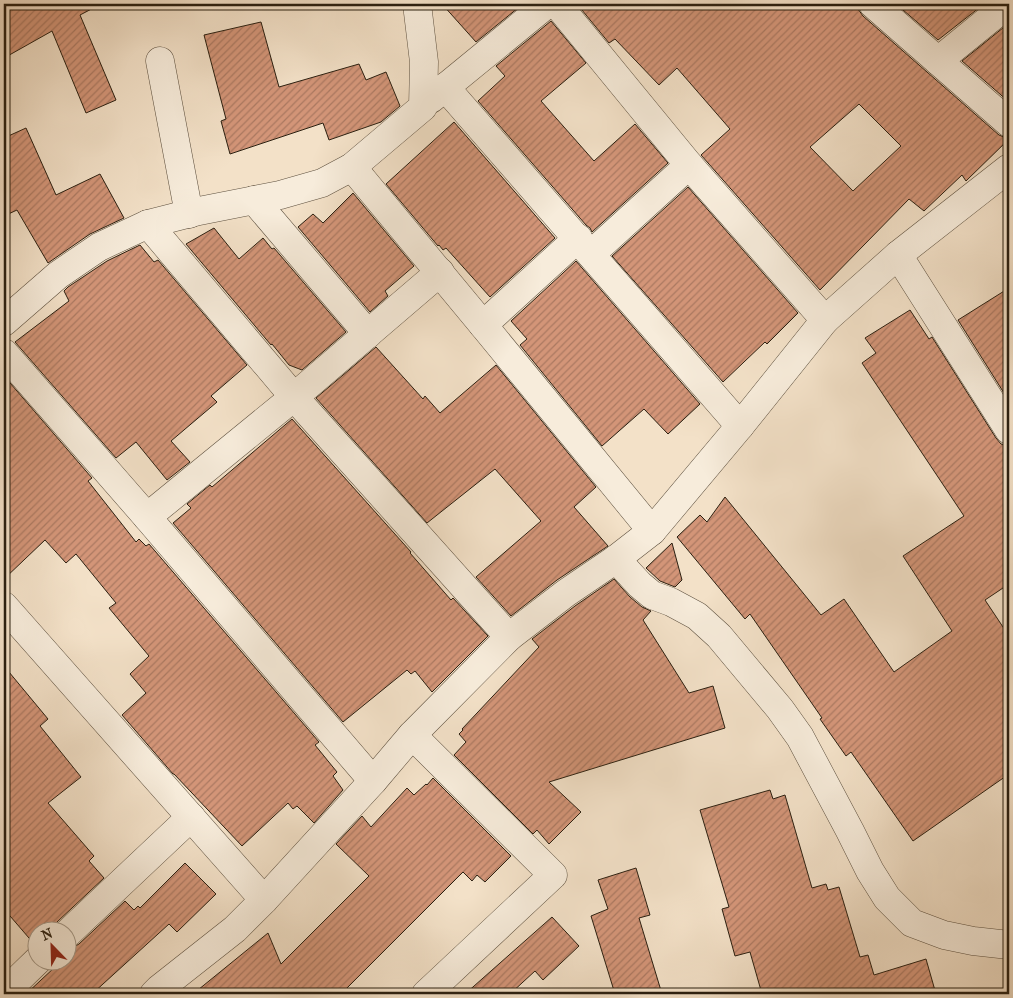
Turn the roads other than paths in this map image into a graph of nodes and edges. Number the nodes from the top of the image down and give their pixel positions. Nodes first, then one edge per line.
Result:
1 (417, 4) edge
2 (547, 4) edge
3 (557, 4) edge
4 (873, 4) edge
5 (1008, 4) edge
6 (160, 61) dead end
7 (938, 61) junction
8 (445, 87) junction
9 (423, 107) junction
10 (1009, 123) edge
11 (689, 166) junction
12 (352, 168) junction
13 (1009, 168) edge
14 (254, 200) junction
15 (188, 214) junction
16 (148, 224) junction
17 (584, 246) junction
18 (898, 256) junction
19 (440, 272) junction
20 (825, 320) junction
21 (4, 322) edge
22 (484, 325) junction
23 (368, 334) junction
24 (4, 353) edge
25 (294, 397) junction
26 (740, 426) junction
27 (1009, 430) edge
28 (147, 517) junction
29 (652, 531) junction
30 (616, 559) junction
31 (4, 606) edge
32 (509, 637) junction
33 (412, 735) junction
34 (373, 781) junction
35 (191, 817) junction
36 (264, 900) junction
37 (78, 924) edge
38 (1009, 945) edge
39 (28, 969) edge
40 (4, 992) edge
41 (154, 994) edge
42 (426, 994) edge

1 - 9 street
2 - 8 street
3 - 11 street
4 - 7 street
5 - 7 street
6 - 15 street
7 - 10 street
8 - 9 street
8 - 17 street
9 - 12 street
11 - 17 street
11 - 20 street
12 - 14 street
12 - 19 street
13 - 18 street
14 - 15 street
14 - 23 street
15 - 16 street
16 - 21 street
16 - 25 street
17 - 22 street
17 - 26 street
18 - 20 street
18 - 27 street
19 - 22 street
19 - 23 street
20 - 26 street
22 - 29 street
23 - 25 street
24 - 28 street
25 - 28 street
25 - 32 street
26 - 29 street
28 - 34 street
29 - 30 street
30 - 32 street
30 - 38 street
31 - 35 street
32 - 33 street
33 - 34 street
33 - 42 street
34 - 36 street
35 - 36 street
35 - 37 street
36 - 41 street
39 - 40 street

